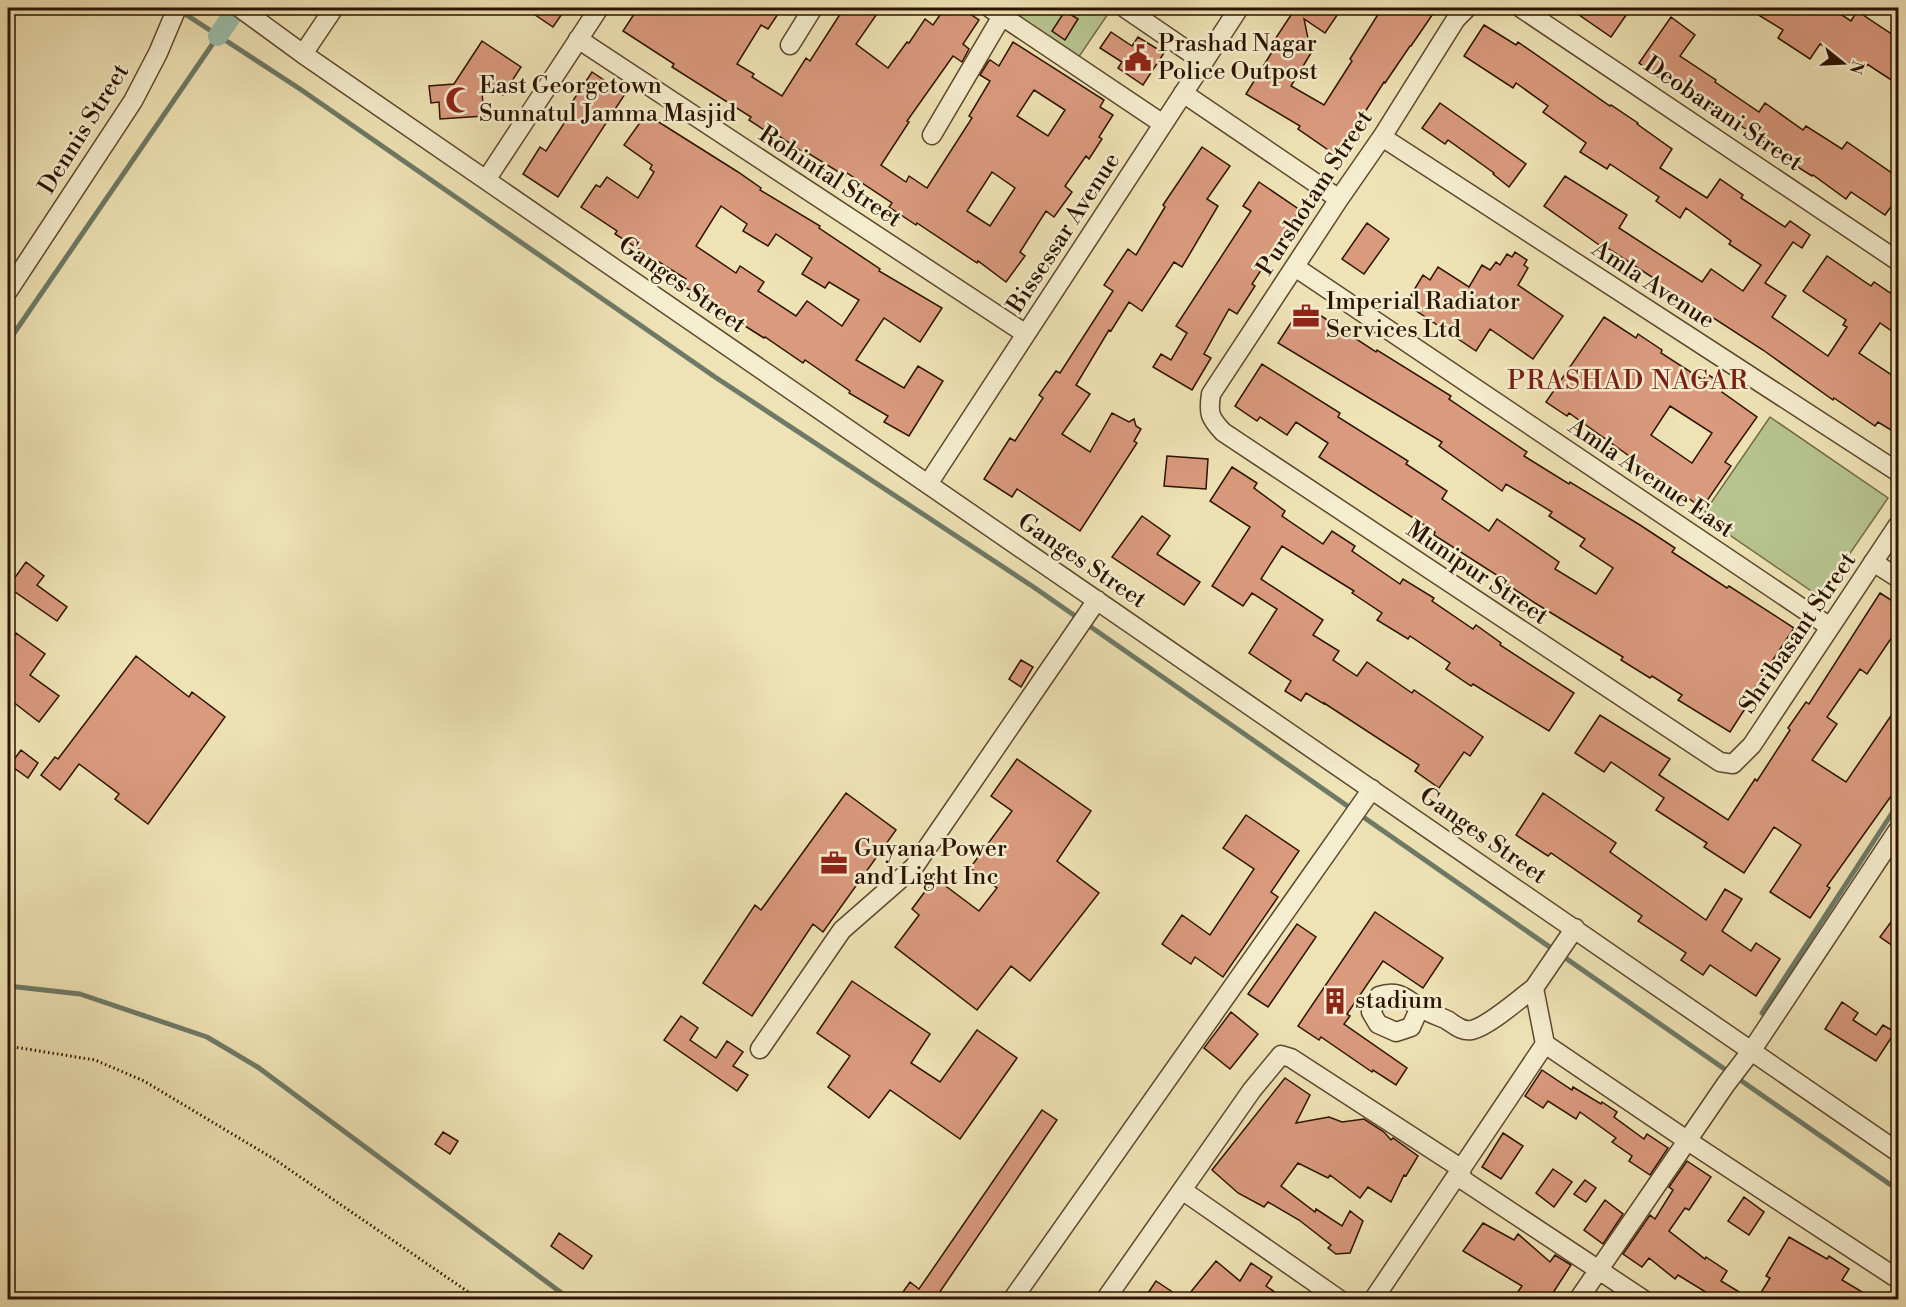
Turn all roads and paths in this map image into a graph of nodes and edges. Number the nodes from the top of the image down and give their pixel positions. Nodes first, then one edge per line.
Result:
1 (240, 8) edge
2 (334, 8) edge
3 (599, 8) edge
4 (813, 8) edge
5 (1125, 8) edge
6 (1239, 8) edge
7 (1467, 8) edge
8 (1521, 8) edge
9 (175, 12) edge
10 (996, 12) edge
11 (578, 39) junction
12 (790, 45) dead end
13 (303, 54) junction
14 (1204, 62) junction
15 (1183, 93) junction
16 (1163, 124) junction
17 (932, 135) dead end
18 (1382, 137) junction
19 (486, 180) junction
20 (1339, 199) junction
21 (1899, 261) edge
22 (1295, 267) junction
23 (8, 291) edge
24 (1026, 334) junction
25 (1209, 407) joint
26 (1899, 472) edge
27 (928, 484) junction
28 (1899, 525) edge
29 (1873, 562) junction
30 (1899, 578) edge
31 (1097, 600) junction
32 (1830, 627) junction
33 (1732, 764) joint
34 (1372, 789) junction
35 (1899, 830) edge
36 (1893, 851) edge
37 (1575, 928) junction
38 (1534, 988) junction
39 (1420, 1007) dead end
40 (1545, 1044) junction
41 (8, 1046) edge
42 (760, 1049) dead end
43 (1752, 1050) junction
44 (1688, 1141) junction
45 (1899, 1152) edge
46 (1461, 1170) junction
47 (1182, 1190) junction
48 (1599, 1269) junction
49 (1899, 1279) edge
50 (480, 1299) edge
51 (1012, 1299) edge
52 (1105, 1299) edge
53 (1340, 1299) edge
54 (1373, 1299) edge
55 (1578, 1299) edge
56 (1644, 1299) edge

1 - 13 street, Ganges Street
2 - 13 street
3 - 11 street
4 - 12 street
5 - 14 street
6 - 14 street, Bissessar Avenue
7 - 18 street, Purshotam Street
8 - 21 street, Deobarani Street
9 - 23 street, Dennis Street
10 - 16 street
10 - 17 street
11 - 19 street
11 - 24 street, Rohintal Street
13 - 19 street, Ganges Street
14 - 15 street, Bissessar Avenue
15 - 16 street, Bissessar Avenue
15 - 20 street
16 - 24 street, Bissessar Avenue
18 - 20 street, Purshotam Street
18 - 26 street, Amla Avenue
19 - 27 street, Ganges Street
20 - 22 street, Purshotam Street
22 - 25 street, Purshotam Street
22 - 32 street, Amla Avenue East
24 - 27 street, Bissessar Avenue
25 - 33 street, Munipur Street
27 - 31 street, Ganges Street
28 - 29 street, Shribasant Street
29 - 30 street
29 - 32 street, Shribasant Street
31 - 34 street, Ganges Street
31 - 42 street
32 - 33 street, Shribasant Street
34 - 37 street, Ganges Street
34 - 51 street
35 - 36 street
36 - 43 street
37 - 38 street
37 - 43 street, Ganges Street
38 - 39 street
38 - 40 street
40 - 44 street
40 - 46 street
41 - 50 path
43 - 44 street
43 - 45 street, Ganges Street
44 - 48 street
44 - 49 street
46 - 47 street
46 - 48 street
46 - 54 street
47 - 52 street
47 - 53 street
48 - 55 street
48 - 56 street

